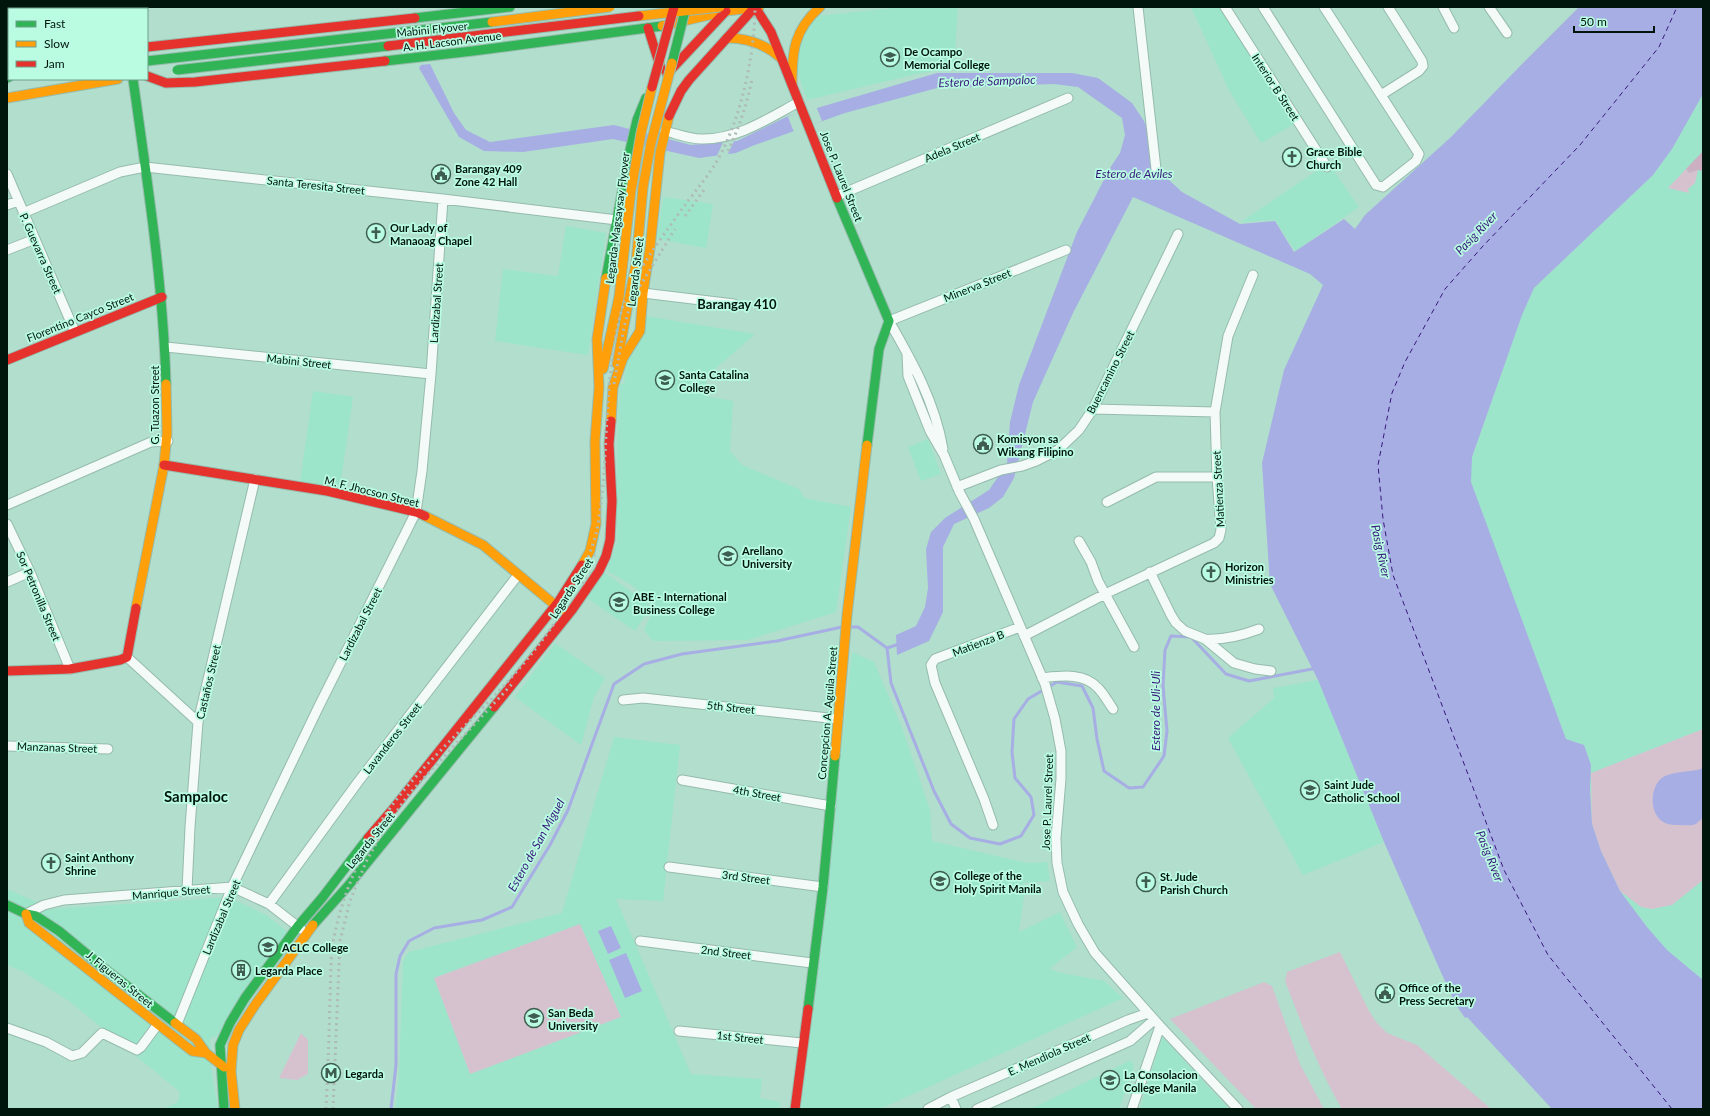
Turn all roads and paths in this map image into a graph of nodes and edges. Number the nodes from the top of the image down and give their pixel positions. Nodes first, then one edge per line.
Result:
1 (510, 7) edge
2 (580, 7) edge
3 (610, 7) edge
4 (674, 7) edge
5 (686, 7) edge
6 (755, 7) edge
7 (759, 7) edge
8 (820, 7) edge
9 (1138, 7) edge
10 (1225, 7) edge
11 (1263, 7) edge
12 (1324, 7) edge
13 (1388, 7) edge
14 (1443, 7) edge
15 (1489, 7) edge
16 (724, 8) edge
17 (470, 12) junction
18 (648, 28) junction
19 (1454, 28) dead end
20 (1508, 33) dead end
21 (582, 36) junction
22 (727, 38) junction
23 (148, 48) edge
24 (473, 52) junction
25 (782, 59) junction
26 (148, 61) edge
27 (148, 75) edge
28 (148, 75) edge
29 (664, 77) junction
30 (112, 80) edge
31 (133, 80) edge
32 (792, 84) junction
33 (1381, 95) junction
34 (7, 98) edge
35 (1068, 98) dead end
36 (799, 102) junction
37 (637, 120) junction
38 (665, 131) junction
39 (145, 167) junction
40 (1327, 167) dead end
41 (1156, 169) dead end
42 (7, 174) edge
43 (837, 196) junction
44 (443, 199) junction
45 (18, 201) junction
46 (7, 206) edge
47 (23, 213) junction
48 (617, 220) junction
49 (1178, 234) dead end
50 (35, 239) junction
51 (7, 250) edge
52 (1066, 250) dead end
53 (1253, 275) dead end
54 (643, 293) junction
55 (162, 297) junction
56 (734, 304) dead end
57 (889, 320) junction
58 (75, 332) junction
59 (166, 347) junction
60 (7, 360) edge
61 (432, 374) junction
62 (599, 387) junction
63 (613, 387) junction
64 (1092, 409) junction
65 (1215, 412) junction
66 (168, 441) junction
67 (164, 465) junction
68 (1216, 477) junction
69 (255, 478) junction
70 (958, 489) junction
71 (1107, 502) dead end
72 (7, 505) edge
73 (416, 512) junction
74 (7, 524) edge
75 (1079, 541) dead end
76 (30, 572) junction
77 (1150, 572) junction
78 (518, 575) junction
79 (7, 582) edge
80 (1105, 594) junction
81 (555, 606) junction
82 (568, 616) junction
83 (1259, 629) dead end
84 (1022, 632) junction
85 (1205, 639) junction
86 (1134, 647) dead end
87 (127, 657) junction
88 (70, 669) junction
89 (7, 671) edge
90 (1271, 671) dead end
91 (1043, 681) junction
92 (623, 700) dead end
93 (1113, 709) dead end
94 (838, 719) junction
95 (198, 722) junction
96 (7, 746) edge
97 (108, 749) dead end
98 (682, 780) dead end
99 (831, 806) junction
100 (993, 825) dead end
101 (669, 867) dead end
102 (232, 887) junction
103 (823, 887) junction
104 (187, 890) junction
105 (269, 904) junction
106 (7, 905) edge
107 (26, 914) junction
108 (298, 926) junction
109 (306, 933) junction
110 (640, 941) dead end
111 (812, 963) junction
112 (129, 987) junction
113 (122, 996) junction
114 (1148, 1013) junction
115 (1157, 1023) junction
116 (158, 1024) junction
117 (177, 1024) junction
118 (7, 1028) edge
119 (679, 1031) dead end
120 (802, 1043) junction
121 (206, 1052) junction
122 (220, 1064) junction
123 (231, 1071) junction
124 (951, 1097) junction
125 (224, 1109) edge
126 (235, 1109) edge
127 (795, 1109) edge
128 (928, 1109) edge
129 (956, 1109) edge
130 (977, 1109) edge
131 (1132, 1109) edge
132 (1238, 1109) edge

1 - 17 main road
2 - 21 main road
3 - 26 main road, Mabini Flyover, bridge
4 - 62 main road, Legarda-Magsaysay Flyover, bridge
5 - 63 main road, Legarda-Magsaysay Flyover, bridge
6 - 7 main road, A. H. Lacson Avenue
6 - 16 main road, A. H. Lacson Avenue
6 - 22 main road, Legarda Street
6 - 25 main road, Jose P. Laurel Street
8 - 32 main road
9 - 41 street
10 - 40 street, Interior B Street
11 - 33 street
12 - 33 street
13 - 33 street
14 - 19 street
15 - 20 street
16 - 18 main road, A. H. Lacson Avenue
16 - 27 main road, Mabini Flyover, bridge
16 - 29 main road, Legarda Street
17 - 23 main road
17 - 24 main road
18 - 21 main road, A. H. Lacson Avenue
18 - 29 main road
21 - 24 main road, A. H. Lacson Avenue
22 - 25 main road
22 - 38 main road, Legarda Street
24 - 28 main road, A. H. Lacson Avenue
25 - 32 main road, Jose P. Laurel Street
29 - 37 main road, Legarda Street
30 - 34 main road
31 - 39 main road, G. Tuazon Street
32 - 36 main road, Jose P. Laurel Street
35 - 43 street, Adela Street
36 - 38 street
36 - 43 main road, Jose P. Laurel Street
37 - 38 main road
37 - 48 main road, Legarda Street
38 - 54 main road, Legarda Street
39 - 44 street, Santa Teresita Street
39 - 47 street, Santa Teresita Street
39 - 55 main road, G. Tuazon Street
42 - 45 street, P. Guevarra Street
43 - 57 main road, Jose P. Laurel Street
44 - 48 street, Santa Teresita Street
44 - 61 street, Lardizabal Street
45 - 46 street
45 - 47 street, P. Guevarra Street
47 - 50 street, P. Guevarra Street
48 - 62 main road, Legarda Street
49 - 64 street, Buencamino Street
50 - 51 street
50 - 58 street, P. Guevarra Street
52 - 57 street, Minerva Street
53 - 65 street, Matienza Street
54 - 56 street
54 - 63 main road, Legarda Street
55 - 58 main road, Florentino Cayco Street
55 - 59 main road, G. Tuazon Street
57 - 70 street, Jose P. Laurel Street
57 - 94 main road, Concepcion A. Aguila Street
58 - 60 main road, Florentino Cayco Street
59 - 61 street, Mabini Street
59 - 66 main road, G. Tuazon Street
61 - 73 street, Lardizabal Street
62 - 81 main road, Legarda Street
63 - 82 main road, Legarda Street
64 - 65 street
64 - 70 street, Buencamino Street
65 - 68 street, Matienza Street
66 - 67 main road, G. Tuazon Street
66 - 72 street
67 - 69 main road, M. F. Jhocson Street
67 - 87 main road, G. Tuazon Street
68 - 71 street
68 - 77 street, Matienza Street
69 - 73 main road, M. F. Jhocson Street
69 - 95 street, Castaños Street
70 - 84 street, Jose P. Laurel Street
73 - 78 main road, M. F. Jhocson Street
73 - 102 street, Lardizabal Street
74 - 76 street, Sor Petronilla Street
75 - 80 street
76 - 79 street
76 - 88 street, Sor Petronilla Street
77 - 80 street, Matienza Street
77 - 85 street
78 - 81 main road, M. F. Jhocson Street
78 - 105 street, Lavanderos Street
80 - 84 street, Matienza Street
80 - 86 street
81 - 82 main road, M. F. Jhocson Street
81 - 108 main road, Legarda Street
82 - 109 main road, Legarda Street
83 - 85 street
84 - 91 street, Jose P. Laurel Street
84 - 100 street, Matienza B
85 - 90 street
87 - 88 main road
87 - 95 street
88 - 89 main road
91 - 93 street
91 - 114 street, Jose P. Laurel Street
92 - 94 street, 5th Street
94 - 99 main road, Concepcion A. Aguila Street
95 - 104 street, Castaños Street
96 - 97 street, Manzanas Street
98 - 99 street, 4th Street
99 - 103 main road, Concepcion A. Aguila Street
101 - 103 street, 3rd Street
102 - 104 street, Manrique Street
102 - 105 street, Manrique Street
102 - 117 street, Lardizabal Street
103 - 111 main road, Concepcion A. Aguila Street
104 - 107 street, Manrique Street
105 - 108 street, Manrique Street
106 - 107 main road, J. Figueras Street
107 - 112 main road, J. Figueras Street
107 - 113 main road, J. Figueras Street
108 - 109 street, Manrique Street
108 - 122 main road, Legarda Street
109 - 123 main road, Legarda Street
110 - 111 street, 2nd Street
111 - 120 main road, Concepcion A. Aguila Street
112 - 113 main road
112 - 117 main road, J. Figueras Street
113 - 116 main road, J. Figueras Street
114 - 115 street, Jose P. Laurel Street
114 - 124 street, E. Mendiola Street
115 - 130 street, E. Mendiola Street
115 - 131 street
115 - 132 street, Jose P. Laurel Street
116 - 118 street
116 - 121 main road, J. Figueras Street
117 - 121 main road, J. Figueras Street
119 - 120 street, 1st Street
120 - 127 main road, Concepcion A. Aguila Street
121 - 122 main road, J. Figueras Street
122 - 123 main road, J. Figueras Street
122 - 125 main road, Legarda Street
123 - 126 main road, Legarda Street
124 - 128 street, E. Mendiola Street
124 - 129 street

